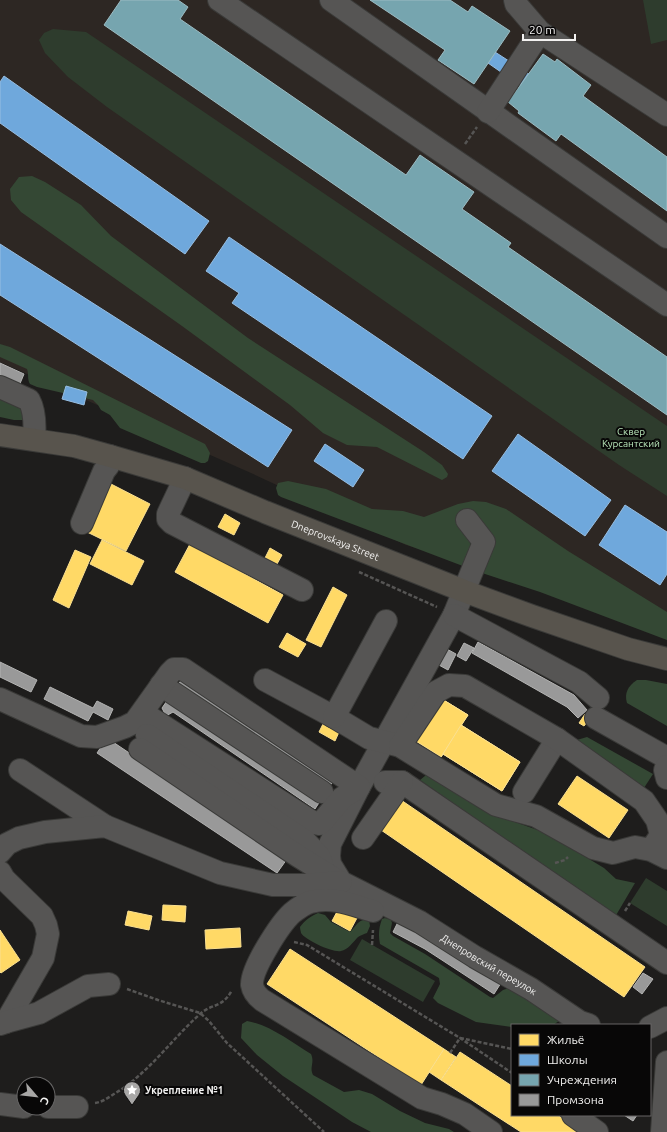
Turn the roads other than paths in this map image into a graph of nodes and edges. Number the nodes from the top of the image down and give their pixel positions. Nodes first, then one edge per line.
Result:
1 (219, 0) edge
2 (331, 0) edge
3 (514, 1) edge
4 (540, 32) junction
5 (488, 112) junction
6 (667, 115) edge
7 (667, 237) edge
8 (667, 305) edge
9 (0, 387) edge
10 (0, 435) edge
11 (34, 439) junction
12 (110, 456) junction
13 (185, 478) junction
14 (467, 520) dead end
15 (82, 523) dead end
16 (302, 590) dead end
17 (464, 591) junction
18 (454, 615) junction
19 (386, 621) dead end
20 (667, 659) edge
21 (265, 680) dead end
22 (161, 685) junction
23 (0, 699) edge
24 (143, 713) junction
25 (334, 717) junction
26 (557, 739) junction
27 (143, 742) dead end
28 (392, 743) junction
29 (667, 758) edge
30 (667, 766) edge
31 (20, 770) dead end
32 (667, 778) edge
33 (359, 787) junction
34 (322, 792) dead end
35 (524, 792) dead end
36 (105, 826) junction
37 (363, 838) dead end
38 (0, 852) edge
39 (659, 854) edge
40 (0, 872) edge
41 (333, 877) junction
42 (388, 906) junction
43 (667, 963) edge
44 (109, 984) road end
45 (3, 1023) edge
46 (586, 1024) edge
47 (661, 1067) edge
48 (0, 1104) edge
49 (16, 1106) edge
50 (56, 1107) edge
51 (77, 1107) road end
52 (574, 1116) edge
53 (491, 1132) edge
54 (597, 1132) edge
55 (662, 1132) edge

1 - 8 street
2 - 5 street
3 - 4 street
4 - 5 street
4 - 6 street
5 - 7 street
9 - 11 street
10 - 11 main road, Dneprovskaya Street
11 - 12 main road, Dneprovskaya Street
12 - 13 main road, Dneprovskaya Street
12 - 15 street
13 - 16 street
13 - 17 main road, Dneprovskaya Street
14 - 17 street
17 - 18 street
17 - 20 main road, Dneprovskaya Street
18 - 28 street
18 - 29 street
19 - 25 street
21 - 25 street
22 - 24 street
22 - 33 street
22 - 34 street
23 - 24 street
24 - 33 street
25 - 28 street
26 - 28 street
26 - 35 street
26 - 39 street
27 - 41 street, Днепровский переулок
28 - 33 street
28 - 39 street
30 - 32 street
31 - 36 street
33 - 41 street
36 - 38 street
36 - 41 street
37 - 43 street
40 - 45 street
41 - 42 street, Днепровский переулок
42 - 46 street, Днепровский переулок
42 - 53 street
44 - 45 street
47 - 55 street
48 - 49 street
50 - 51 street
52 - 54 street

